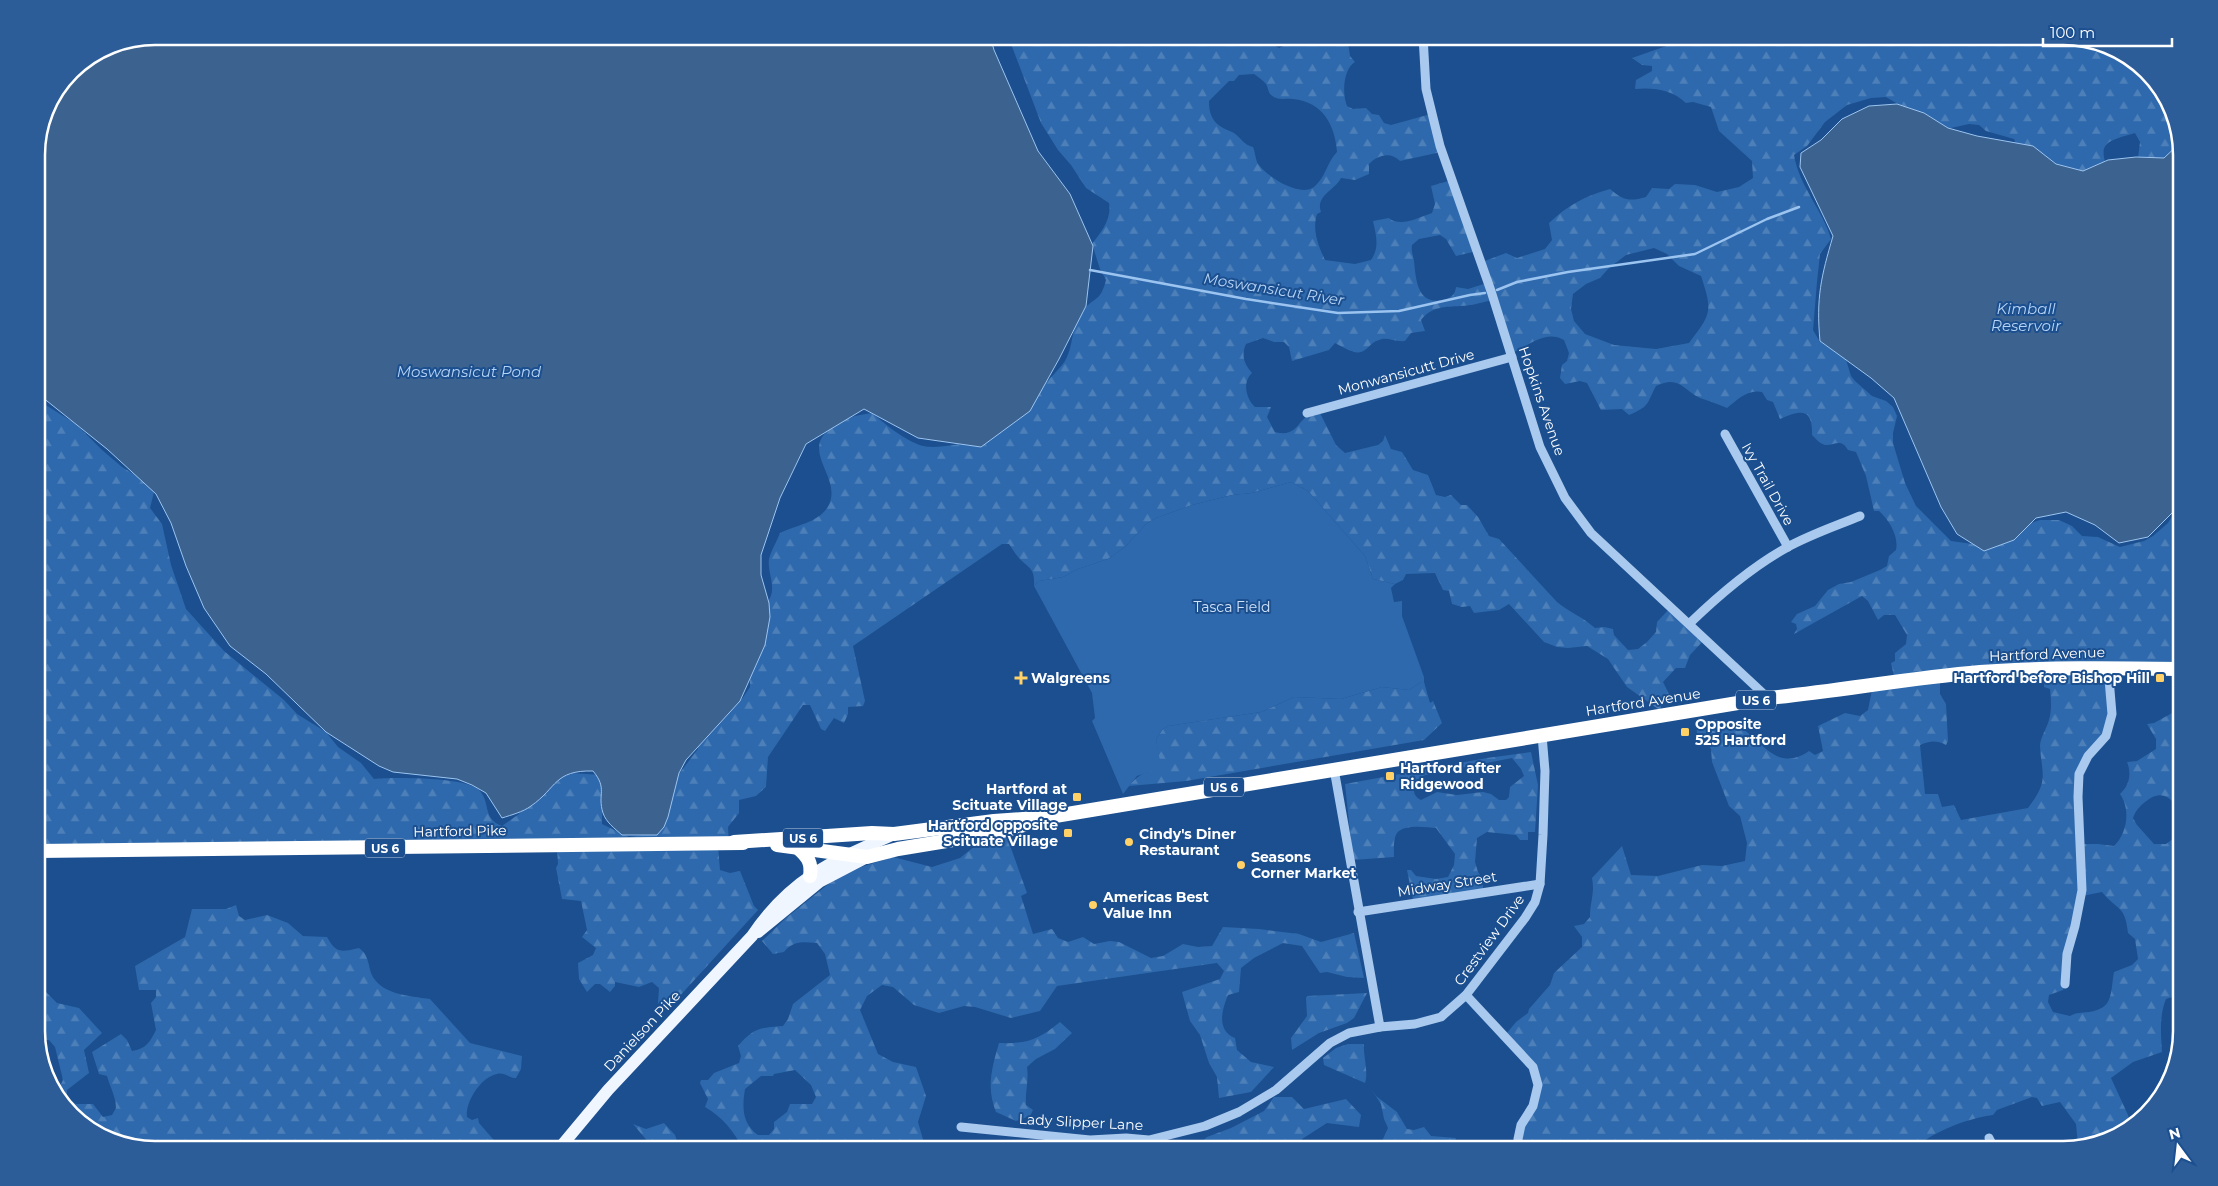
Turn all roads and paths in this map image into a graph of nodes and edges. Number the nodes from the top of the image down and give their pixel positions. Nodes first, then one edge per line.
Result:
1 (1424, 45) edge
2 (1512, 357) junction
3 (1307, 413) dead end
4 (1725, 434) dead end
5 (1860, 516) dead end
6 (1788, 547) junction
7 (1690, 623) junction
8 (2108, 667) junction
9 (2173, 670) edge
10 (1768, 698) junction
11 (1542, 735) junction
12 (1334, 769) junction
13 (1114, 806) joint
14 (1049, 817) junction
15 (894, 834) junction
16 (734, 842) junction
17 (799, 849) junction
18 (45, 851) edge
19 (846, 855) junction
20 (867, 858) junction
21 (810, 876) junction
22 (1540, 884) junction
23 (1358, 912) junction
24 (752, 936) junction
25 (2065, 984) dead end
26 (1466, 995) junction
27 (1380, 1027) junction
28 (961, 1127) dead end
29 (1989, 1138) dead end
30 (566, 1141) edge
31 (1518, 1141) edge
32 (1990, 1141) edge

1 - 2 street, Hopkins Avenue
2 - 3 street, Monwansicutt Drive
2 - 7 street, Hopkins Avenue
4 - 6 street, Ivy Trail Drive
5 - 6 street
6 - 7 street
7 - 10 street, Hopkins Avenue
8 - 9 highway, Hartford Avenue / US 6
8 - 10 highway, Hartford Avenue / US 6
8 - 25 street
10 - 11 highway, Hartford Avenue / US 6
11 - 12 highway, Hartford Avenue / US 6
11 - 22 street, Crestview Drive
12 - 13 highway, Hartford Avenue / US 6
12 - 23 street
13 - 14 highway, Hartford Pike / US 6
14 - 15 highway, Hartford Pike / US 6
14 - 20 highway, Hartford Pike / US 6
15 - 16 highway, Hartford Pike / US 6
15 - 19 main road, Danielson Pike
16 - 17 highway, Hartford Pike / US 6
16 - 18 highway, Hartford Pike / US 6
17 - 19 highway, Hartford Pike / US 6
17 - 21 highway
19 - 20 highway, Hartford Pike / US 6
19 - 21 main road, Danielson Pike
20 - 24 main road, Danielson Pike
21 - 24 main road, Danielson Pike
22 - 23 street, Midway Street
22 - 26 street, Crestview Drive
23 - 27 street
24 - 30 main road, Danielson Pike
26 - 27 street, Crestview Drive
26 - 31 street
27 - 28 street, Lady Slipper Lane
29 - 32 street

